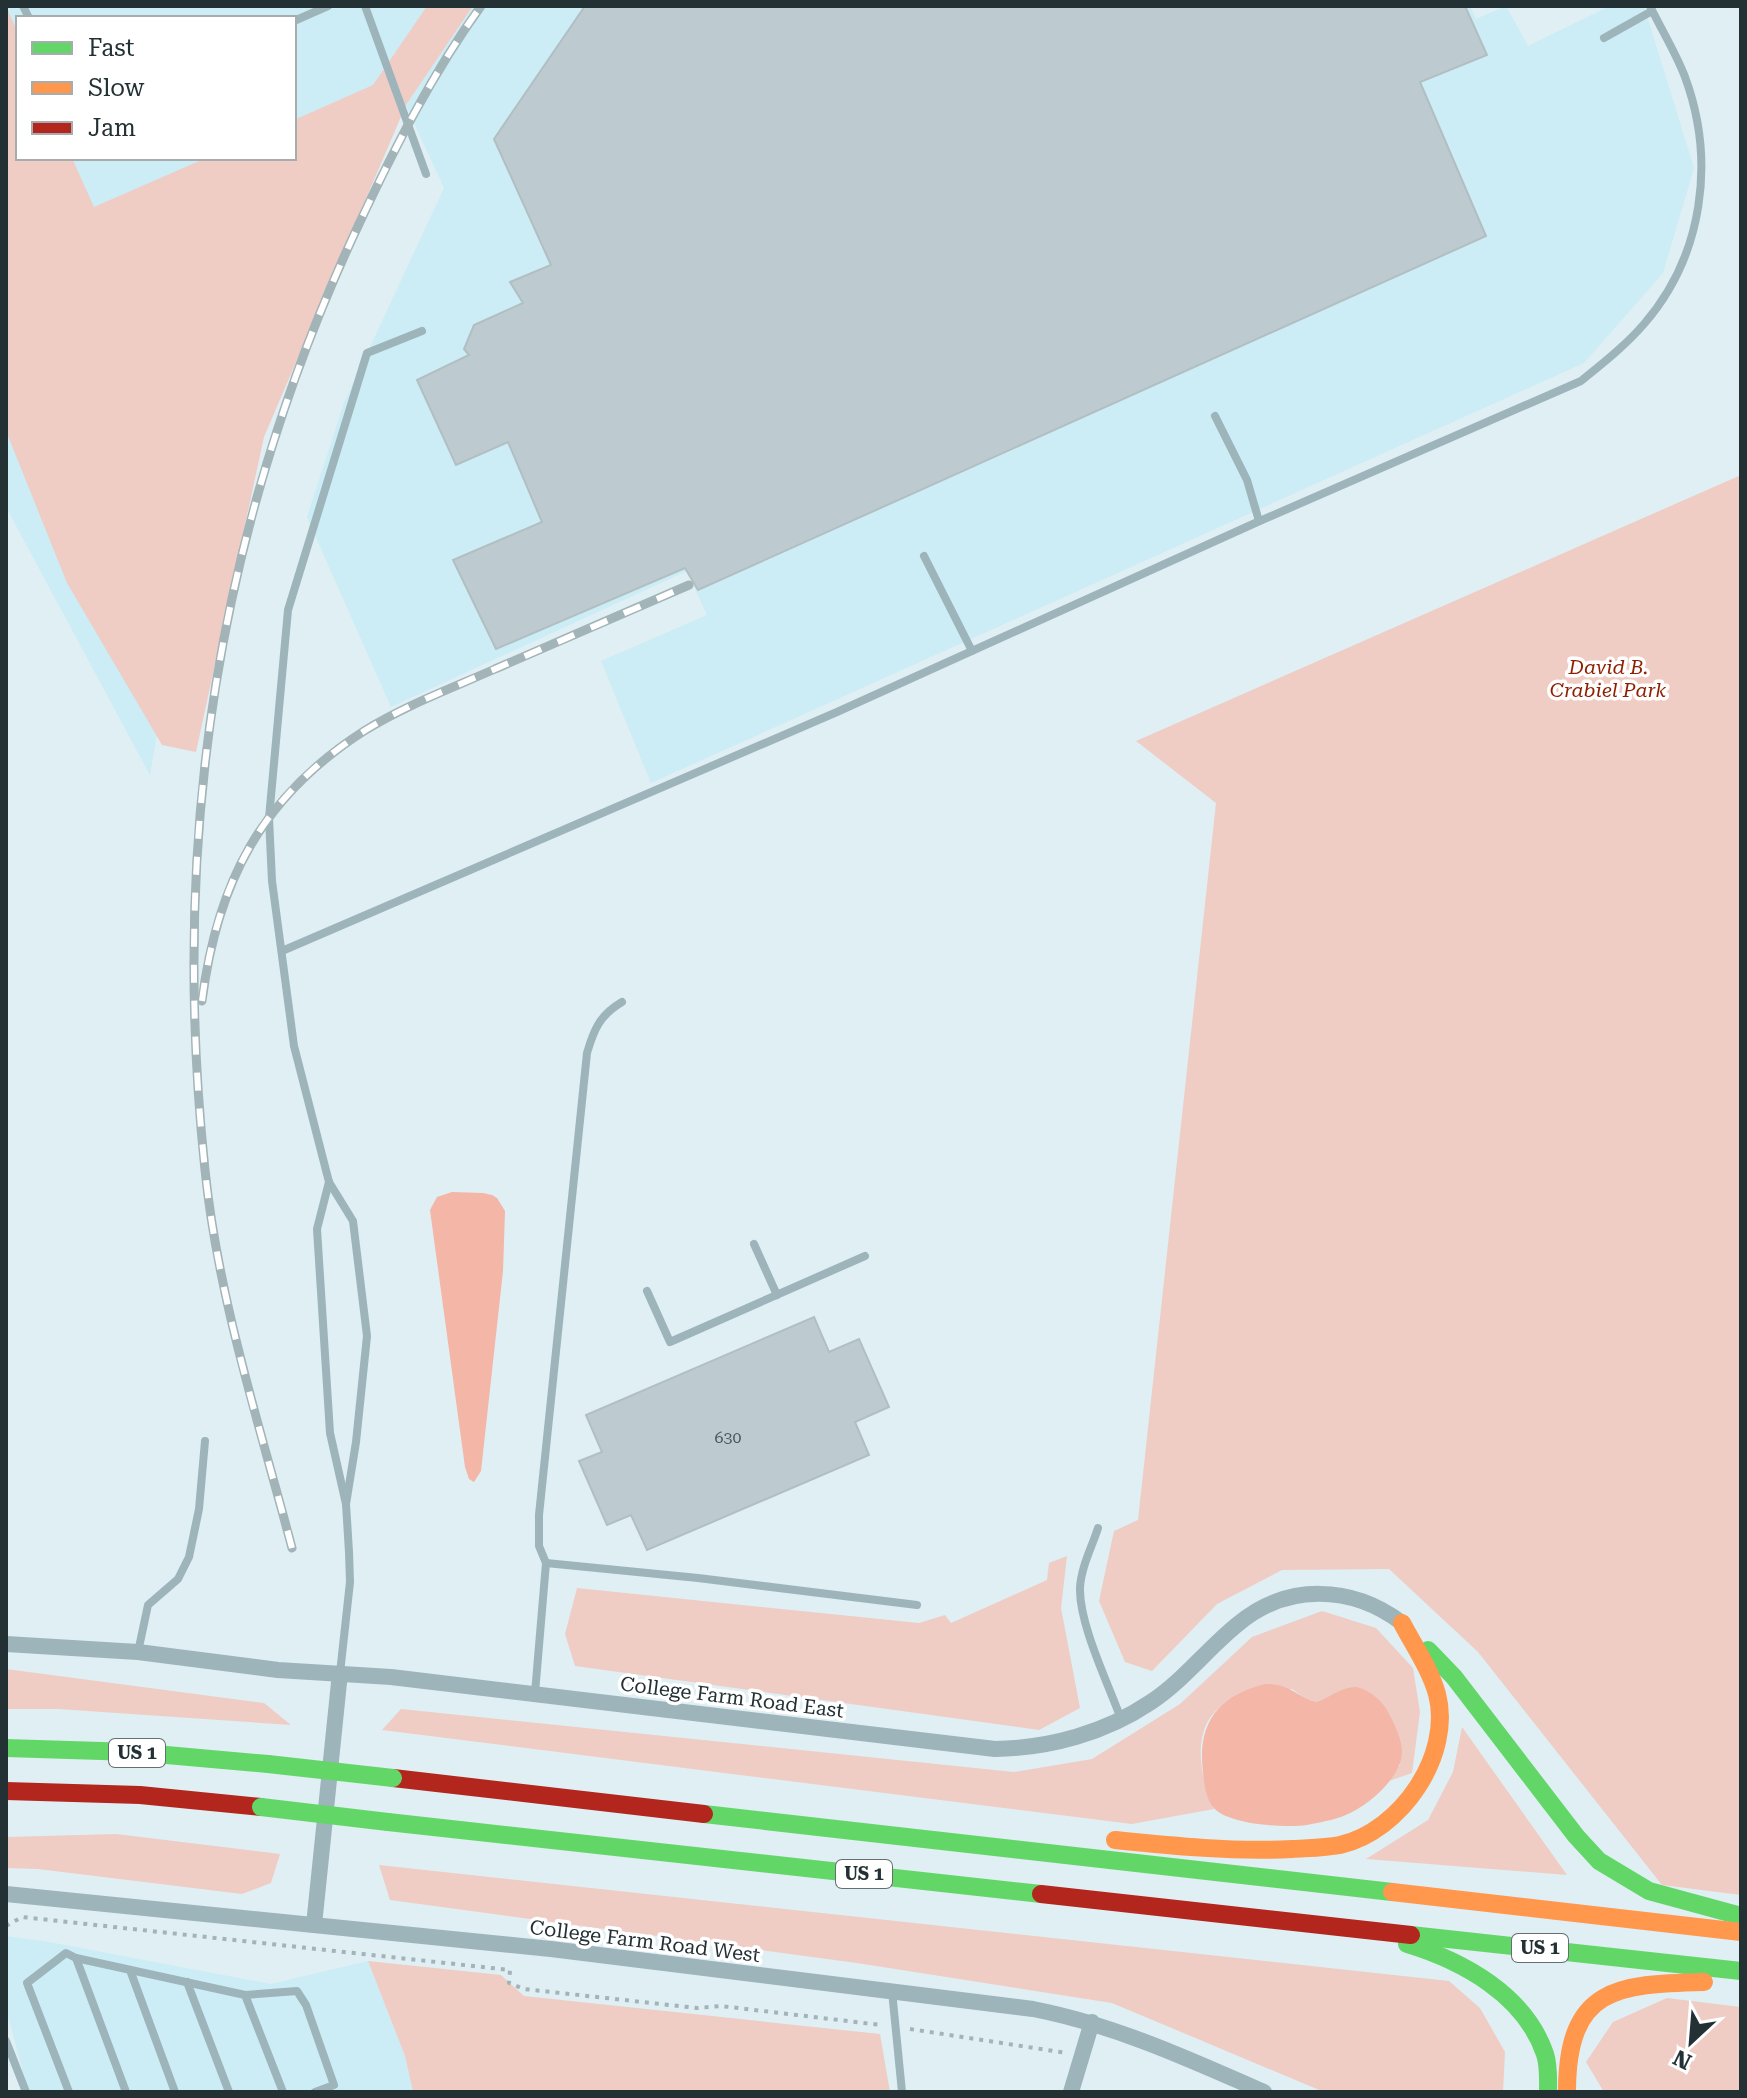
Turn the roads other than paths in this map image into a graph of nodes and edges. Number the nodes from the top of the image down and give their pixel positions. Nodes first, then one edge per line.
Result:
1 (328, 6) edge
2 (365, 6) edge
3 (1651, 9) edge
4 (296, 20) edge
5 (1604, 38) dead end
6 (426, 174) dead end
7 (422, 331) dead end
8 (1215, 416) dead end
9 (1259, 521) junction
10 (924, 556) dead end
11 (972, 651) junction
12 (282, 951) junction
13 (622, 1002) dead end
14 (329, 1182) junction
15 (754, 1244) dead end
16 (865, 1256) dead end
17 (647, 1291) dead end
18 (777, 1295) junction
19 (205, 1441) dead end
20 (346, 1504) junction
21 (1098, 1528) dead end
22 (546, 1563) junction
23 (917, 1605) dead end
24 (1402, 1623) junction
25 (6, 1644) edge
26 (138, 1652) junction
27 (340, 1673) junction
28 (535, 1693) junction
29 (1121, 1719) junction
30 (6, 1748) edge
31 (6, 1791) edge
32 (1074, 1838) dead end
33 (1103, 1839) dead end
34 (921, 1840) junction
35 (6, 1894) edge
36 (1741, 1916) edge
37 (314, 1925) junction
38 (1339, 1926) junction
39 (1741, 1932) edge
40 (76, 1958) junction
41 (130, 1970) junction
42 (1741, 1971) edge
43 (1741, 1979) edge
44 (187, 1982) junction
45 (892, 1990) junction
46 (245, 1995) junction
47 (1092, 2022) junction
48 (1534, 2030) junction
49 (6, 2041) edge
50 (1570, 2055) junction
51 (26, 2092) edge
52 (69, 2092) edge
53 (126, 2092) edge
54 (175, 2092) edge
55 (229, 2092) edge
56 (283, 2092) edge
57 (315, 2092) edge
58 (902, 2092) edge
59 (1071, 2092) edge
60 (1264, 2092) edge
61 (1530, 2092) edge
62 (1548, 2092) edge
63 (1567, 2092) edge
64 (1583, 2092) edge

1 - 4 lane
2 - 6 lane
3 - 5 lane
3 - 9 lane
7 - 12 lane
8 - 9 lane
9 - 11 lane
10 - 11 lane
11 - 12 lane
12 - 14 lane
13 - 22 lane
14 - 20 lane
14 - 20 lane
15 - 18 lane
16 - 18 lane
17 - 18 lane
19 - 26 lane
20 - 27 lane
21 - 29 lane
22 - 23 lane
22 - 28 lane
24 - 29 street, College Farm Road East
24 - 33 highway
24 - 36 highway
25 - 26 street, College Farm Road East
26 - 27 street, College Farm Road East
27 - 28 street, College Farm Road East
27 - 37 street
28 - 29 street, College Farm Road East
30 - 34 highway, US 1, bridge
31 - 38 highway, US 1, bridge
32 - 34 highway
34 - 39 highway, US 1
35 - 37 street, College Farm Road West
37 - 45 street, College Farm Road West
38 - 42 highway, US 1
38 - 48 highway
40 - 41 lane
40 - 52 lane
40 - 53 lane
41 - 44 lane
41 - 54 lane
43 - 50 highway
44 - 46 lane
44 - 55 lane
45 - 47 street, College Farm Road West
45 - 58 lane
46 - 56 lane
46 - 57 lane
47 - 59 street
47 - 60 street, College Farm Road West
48 - 61 highway
48 - 62 highway
49 - 51 lane
50 - 63 highway
50 - 64 highway

